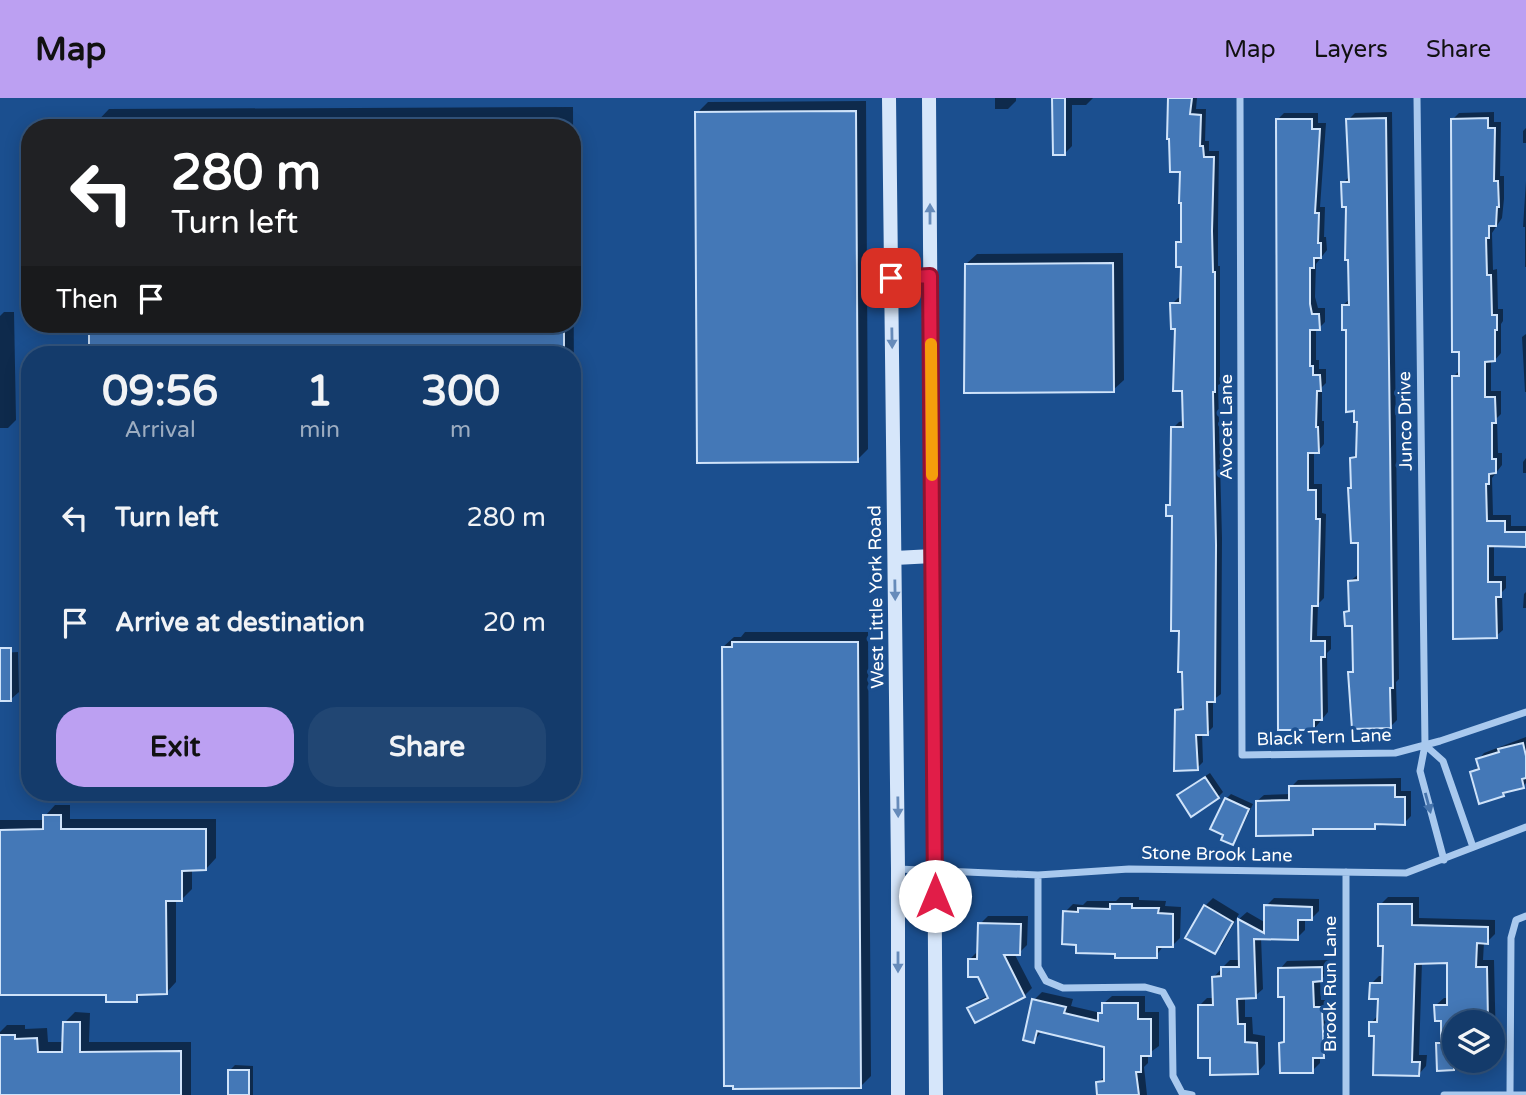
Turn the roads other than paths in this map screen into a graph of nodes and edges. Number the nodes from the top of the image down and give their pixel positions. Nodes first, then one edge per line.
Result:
1 (889, 98) edge
2 (929, 98) edge
3 (1240, 98) edge
4 (1417, 98) edge
5 (930, 276) junction
6 (891, 278) junction
7 (933, 556) junction
8 (895, 558) junction
9 (1526, 712) edge
10 (1425, 745) junction
11 (1242, 755) joint
12 (1526, 827) edge
13 (1473, 847) junction
14 (1444, 860) junction
15 (898, 869) junction
16 (935, 871) junction
17 (1346, 872) junction
18 (1038, 875) junction
19 (1526, 916) edge
20 (1510, 1094) edge
21 (898, 1095) edge
22 (936, 1095) edge
23 (1192, 1095) edge
24 (1346, 1095) edge
25 (1444, 1095) edge
26 (1526, 1095) edge

1 - 6 main road, West Little York Road
5 -> 2 main road
3 - 11 street, Avocet Lane
4 - 10 street, Junco Drive
5 - 6 main road
5 - 7 main road
6 -> 8 main road, West Little York Road
7 - 8 main road
7 - 16 main road
8 -> 15 main road, West Little York Road
9 - 10 street, Black Tern Lane
10 - 11 street, Black Tern Lane
10 - 13 street
10 -> 14 street, Junco Drive
12 - 13 street, Stone Brook Lane
13 - 14 street, Stone Brook Lane
14 - 17 street, Stone Brook Lane
15 - 16 street, Stone Brook Lane
15 -> 21 main road, West Little York Road
16 - 18 street, Stone Brook Lane
16 - 22 main road
17 - 18 street, Stone Brook Lane
17 - 24 street, Brook Run Lane
18 - 23 street
19 - 20 street
20 - 25 street
20 - 26 street

